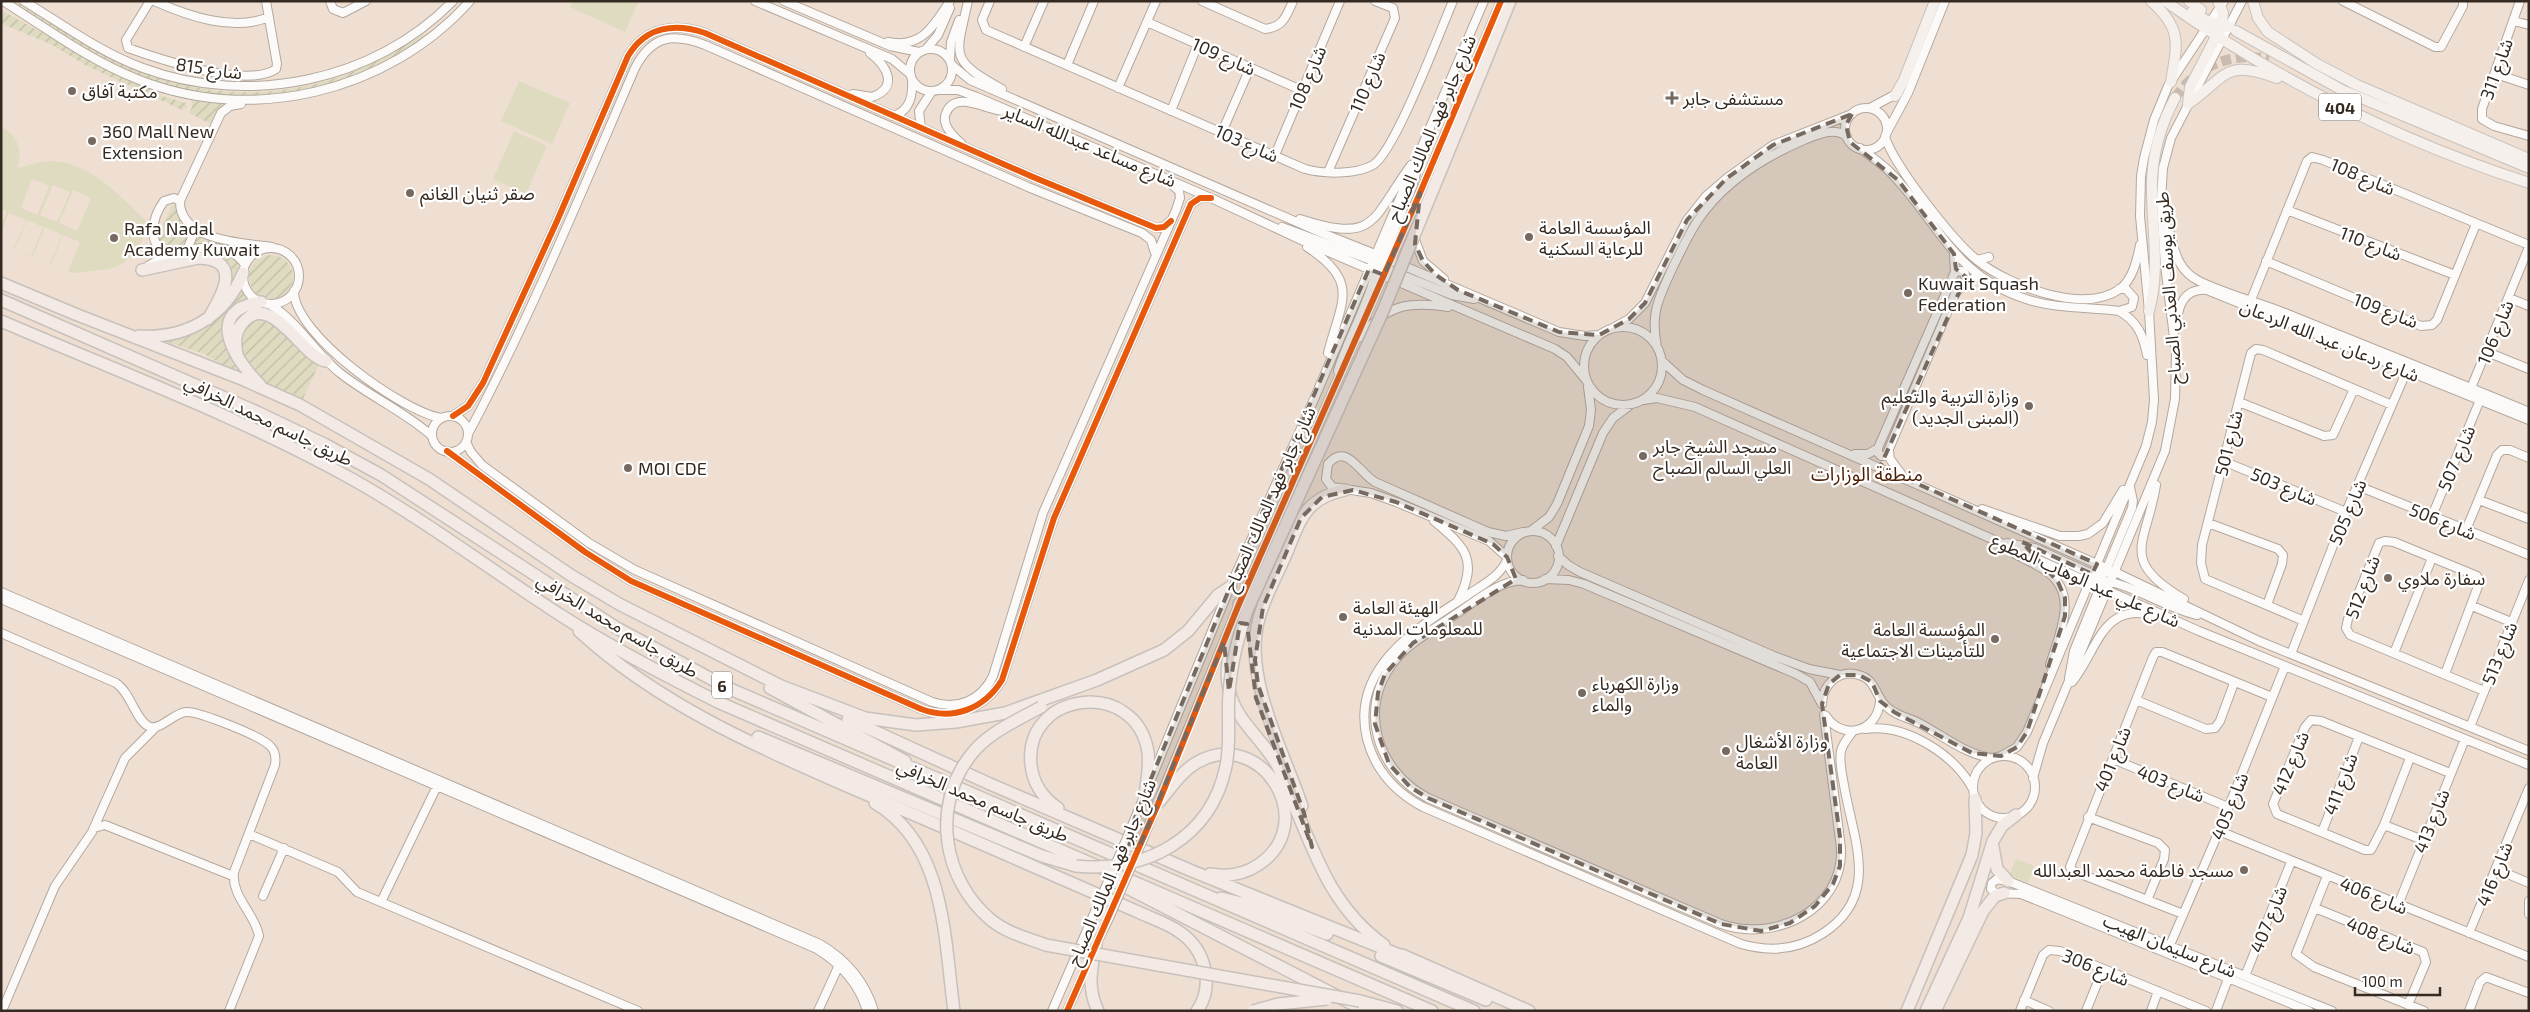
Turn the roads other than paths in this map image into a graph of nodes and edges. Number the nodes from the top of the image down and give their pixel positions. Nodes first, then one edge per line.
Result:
1 (3, 1) edge
2 (24, 1) edge
3 (150, 1) edge
4 (154, 1) edge
5 (266, 1) edge
6 (330, 1) edge
7 (366, 1) edge
8 (453, 1) edge
9 (470, 1) edge
10 (755, 1) edge
11 (784, 1) edge
12 (951, 1) edge
13 (990, 1) edge
14 (1044, 1) edge
15 (1094, 1) edge
16 (1156, 1) edge
17 (1202, 1) edge
18 (1293, 1) edge
19 (1340, 1) edge
20 (1375, 1) edge
21 (1453, 1) edge
22 (1484, 1) edge
23 (1501, 1) edge
24 (1510, 1) edge
25 (1935, 1) edge
26 (1945, 1) edge
27 (2152, 1) edge
28 (2165, 1) edge
29 (2176, 1) edge
30 (2189, 1) edge
31 (2242, 1) edge
32 (2253, 1) edge
33 (2343, 1) edge
34 (2463, 1) edge
35 (2520, 1) edge
36 (965, 2) edge
37 (2221, 3) edge
38 (2201, 10) dead end
39 (269, 17) junction
40 (2514, 20) junction
41 (1147, 22) junction
42 (2529, 25) edge
43 (2209, 26) junction
44 (2229, 28) junction
45 (870, 38) junction
46 (2220, 38) junction
47 (1198, 44) junction
48 (1024, 47) junction
49 (865, 48) junction
50 (923, 50) junction
51 (628, 56) junction
52 (2269, 59) tunnel mouth
53 (638, 61) junction
54 (951, 63) junction
55 (1067, 65) junction
56 (1250, 68) junction
57 (2496, 74) junction
58 (1914, 75) junction
59 (911, 77) junction
60 (806, 78) junction
61 (2171, 82) junction
62 (2297, 84) junction
63 (2529, 84) edge
64 (802, 87) junction
65 (1118, 88) junction
66 (936, 90) junction
67 (1301, 90) junction
68 (838, 92) junction
69 (1895, 96) junction
70 (2175, 98) tunnel mouth
71 (257, 101) junction
72 (1028, 104) junction
73 (2188, 104) junction
74 (1870, 108) junction
75 (1171, 110) junction
76 (1011, 111) junction
77 (1852, 114) junction
78 (893, 116) junction
79 (598, 124) junction
80 (921, 128) junction
81 (608, 129) junction
82 (1222, 132) junction
83 (1886, 136) junction
84 (2529, 136) edge
85 (1847, 137) junction
86 (2468, 144) junction
87 (1860, 148) junction
88 (974, 151) junction
89 (1420, 152) junction
90 (1275, 155) junction
91 (2529, 159) edge
92 (2529, 168) edge
93 (1328, 172) junction
94 (1033, 177) junction
95 (1163, 177) junction
96 (2529, 183) edge
97 (1028, 187) junction
98 (1420, 193) junction
99 (1211, 198) junction
100 (180, 201) junction
101 (1176, 210) junction
102 (1272, 210) junction
103 (2287, 210) junction
104 (1186, 215) junction
105 (1171, 221) junction
106 (1264, 222) junction
107 (2163, 222) junction
108 (190, 224) junction
109 (2476, 224) junction
110 (1680, 232) junction
111 (2142, 236) junction
112 (1293, 237) junction
113 (2529, 246) edge
114 (272, 248) junction
115 (187, 250) junction
116 (1156, 254) junction
117 (1954, 254) junction
118 (168, 255) junction
119 (1989, 257) dead end
120 (1677, 260) junction
121 (1977, 260) junction
122 (2266, 261) junction
123 (1380, 264) junction
124 (244, 269) junction
125 (142, 270) joint
126 (1955, 272) junction
127 (1980, 276) junction
128 (2455, 276) junction
129 (1966, 281) junction
130 (2199, 282) junction
131 (1, 283) edge
132 (2120, 289) junction
133 (1458, 290) junction
134 (294, 291) junction
135 (2196, 291) junction
136 (2509, 298) junction
137 (1479, 299) junction
138 (1, 300) edge
139 (2251, 300) junction
140 (265, 303) junction
141 (2529, 306) edge
142 (1458, 308) junction
143 (2119, 311) junction
144 (2149, 311) junction
145 (208, 319) junction
146 (1, 321) edge
147 (1611, 329) junction
148 (128, 335) junction
149 (1598, 335) junction
150 (2342, 341) junction
151 (1353, 345) junction
152 (1657, 347) junction
153 (2487, 352) junction
154 (2176, 353) junction
155 (238, 358) junction
156 (326, 361) junction
157 (1662, 361) junction
158 (2529, 369) edge
159 (2407, 370) junction
160 (1324, 372) junction
161 (2152, 378) junction
162 (1587, 382) junction
163 (262, 387) junction
164 (1335, 387) junction
165 (2471, 388) junction
166 (2354, 389) junction
167 (1644, 400) junction
168 (2480, 400) junction
169 (2239, 402) junction
170 (1631, 405) junction
171 (1090, 406) junction
172 (2392, 406) junction
173 (1102, 410) junction
174 (2529, 412) edge
175 (454, 416) junction
176 (441, 418) junction
177 (2529, 420) edge
178 (432, 436) junction
179 (467, 438) junction
180 (1878, 448) junction
181 (1889, 451) junction
182 (447, 452) junction
183 (1852, 454) junction
184 (2529, 458) edge
185 (2223, 461) junction
186 (2139, 466) junction
187 (2158, 473) junction
188 (1903, 477) junction
189 (2358, 486) junction
190 (2130, 487) junction
191 (1345, 490) junction
192 (1949, 500) junction
193 (2480, 500) junction
194 (2346, 512) junction
195 (1428, 516) junction
196 (2432, 516) junction
197 (1946, 519) junction
198 (2529, 519) edge
199 (2208, 524) junction
200 (2466, 530) junction
201 (1527, 532) junction
202 (2000, 543) junction
203 (1556, 546) junction
204 (2529, 555) edge
205 (1558, 556) junction
206 (2432, 558) junction
207 (1507, 559) junction
208 (2097, 564) junction
209 (2115, 572) junction
210 (1024, 576) junction
211 (1545, 579) junction
212 (2103, 579) junction
213 (1034, 580) junction
214 (1523, 580) junction
215 (2529, 580) edge
216 (2089, 582) junction
217 (1230, 587) junction
218 (1, 592) edge
219 (1254, 596) junction
220 (1, 599) edge
221 (1458, 601) junction
222 (1240, 604) junction
223 (2266, 605) junction
224 (2472, 606) junction
225 (563, 616) junction
226 (2204, 616) junction
227 (2304, 621) junction
228 (2511, 622) junction
229 (2226, 626) junction
230 (2199, 631) junction
231 (1, 633) edge
232 (706, 648) junction
233 (2394, 653) junction
234 (2291, 654) junction
235 (2285, 666) junction
236 (2444, 674) junction
237 (1840, 675) junction
238 (763, 678) junction
239 (1097, 680) junction
240 (2234, 683) junction
241 (2068, 685) junction
242 (2484, 691) junction
243 (2272, 697) junction
244 (2136, 700) junction
245 (1880, 701) junction
246 (2039, 702) junction
247 (1822, 704) junction
248 (693, 712) junction
249 (1824, 714) junction
250 (156, 727) junction
251 (2470, 727) junction
252 (1856, 731) junction
253 (2359, 737) junction
254 (2465, 739) junction
255 (2528, 750) edge
256 (2001, 756) junction
257 (1992, 758) junction
258 (2410, 758) junction
259 (2113, 759) junction
260 (2529, 765) edge
261 (2450, 773) junction
262 (927, 776) junction
263 (2033, 778) junction
264 (438, 784) junction
265 (843, 784) junction
266 (2529, 788) edge
267 (1974, 794) junction
268 (1144, 798) junction
269 (1158, 802) junction
270 (2526, 804) edge
271 (2228, 807) junction
272 (2016, 815) junction
273 (99, 817) junction
274 (1300, 817) junction
275 (2088, 817) junction
276 (1074, 819) junction
277 (105, 825) junction
278 (2384, 825) junction
279 (94, 828) junction
280 (2219, 831) junction
281 (2322, 832) junction
282 (249, 834) junction
283 (1036, 840) junction
284 (2423, 840) junction
285 (1993, 841) junction
286 (1312, 847) junction
287 (284, 848) junction
288 (2291, 862) junction
289 (2496, 869) junction
290 (1192, 871) junction
291 (233, 876) junction
292 (2327, 876) junction
293 (2008, 881) junction
294 (2529, 883) edge
295 (2004, 893) junction
296 (263, 896) dead end
297 (2148, 898) junction
298 (1212, 899) junction
299 (2529, 901) edge
300 (381, 902) junction
301 (2398, 904) junction
302 (2315, 908) junction
303 (1293, 912) junction
304 (2184, 914) junction
305 (2529, 914) edge
306 (1969, 918) junction
307 (2469, 932) junction
308 (1341, 940) junction
309 (2170, 945) junction
310 (1096, 946) junction
311 (2529, 957) edge
312 (1407, 958) junction
313 (839, 965) junction
314 (1956, 966) junction
315 (2103, 969) junction
316 (2244, 976) junction
317 (2228, 979) junction
318 (2158, 992) junction
319 (2529, 993) edge
320 (2024, 1000) junction
321 (2408, 1005) junction
322 (1363, 1006) edge
323 (2, 1011) edge
324 (229, 1011) edge
325 (638, 1011) edge
326 (818, 1011) edge
327 (867, 1011) edge
328 (874, 1011) edge
329 (954, 1011) edge
330 (1052, 1011) edge
331 (1067, 1011) edge
332 (1098, 1011) edge
333 (1197, 1011) edge
334 (1253, 1011) edge
335 (1398, 1011) edge
336 (1432, 1011) edge
337 (1474, 1011) edge
338 (1522, 1011) edge
339 (1530, 1011) edge
340 (1907, 1011) edge
341 (1926, 1011) edge
342 (1935, 1011) edge
343 (2020, 1011) edge
344 (2049, 1011) edge
345 (2086, 1011) edge
346 (2151, 1011) edge
347 (2206, 1011) edge
348 (2216, 1011) edge
349 (2309, 1011) edge
350 (2332, 1011) edge
351 (2424, 1011) edge
352 (2469, 1011) edge

1 - 71 street
2 - 8 street
3 - 39 street, شارع 815
4 - 39 street
5 - 39 street, شارع 815
6 - 7 street
9 - 71 street
10 - 49 street
11 - 45 street
12 - 45 street
12 - 50 street
13 - 48 street, شارع 103
14 - 48 street
15 - 55 street
16 - 41 street
17 - 18 street
19 - 67 street, شارع 108
20 - 93 street, شارع 110
21 - 93 street, شارع 103
22 - 89 street, شارع جابر فهد المالك الصباح
23 - 98 street, شارع جابر فهد المالك الصباح
24 - 219 highway, bridge
25 - 69 main road
26 - 58 street
27 - 61 main road
28 - 43 main road, 404
29 - 43 main road
30 - 38 main road
31 - 44 street
32 - 91 main road
33 - 34 street
35 - 40 street, شارع 311
36 - 54 street
36 - 72 street
37 - 43 street, طريق يوسف العذبي الصباح
37 - 44 main road
40 - 42 street
40 - 57 street, شارع 311
41 - 47 street, شارع 109
41 - 65 street
43 - 44 main road
43 - 46 main road, 404
43 - 61 street, طريق يوسف العذبي الصباح
44 - 46 main road
44 - 86 main road, 404
45 - 50 street
46 - 62 main road, 404
46 - 73 main road
47 - 56 street, شارع 109
47 - 75 street
48 - 55 street, شارع 103
49 - 59 street
49 - 68 street
50 - 54 street
50 - 59 street
51 - 53 street
51 - 60 street
51 - 79 street
52 - 86 main road
53 - 64 street
53 - 81 street
54 - 66 street
54 - 72 street, شارع مساعد عبدالله الساير
55 - 65 street, شارع 103
56 - 67 street, شارع 109
56 - 82 street
57 - 63 street
57 - 84 street, شارع 311
58 - 69 street
58 - 83 street
59 - 66 street
59 - 78 street
60 - 64 street
60 - 68 street
61 - 111 street, طريق يوسف العذبي الصباح
62 - 73 main road
62 - 96 main road, 404
64 - 97 street
65 - 75 street, شارع 103
66 - 76 street, شارع مساعد عبدالله الساير
66 - 80 street
67 - 90 street, شارع 108
68 - 78 street
69 - 74 street
70 - 144 main road
71 - 100 street
72 - 102 street, شارع مساعد عبدالله الساير
73 - 107 street, طريق يوسف العذبي الصباح
74 - 77 street
74 - 83 street
75 - 82 street, شارع 103
76 - 88 street
76 - 95 street, شارع مساعد عبدالله الساير
77 - 85 street
77 - 110 street
78 - 80 street
79 - 81 street
79 - 175 street
80 - 88 street
81 - 179 street
82 - 90 street, شارع 103
83 - 87 street
83 - 121 street
85 - 87 street
85 - 120 street
86 - 92 main road, 404
87 - 117 street
88 - 94 street
89 - 102 street
89 - 123 street
90 - 93 street, شارع 103
94 - 97 street
94 - 105 street
95 - 99 street, شارع مساعد عبدالله الساير
95 - 101 street
97 - 116 street
98 - 123 street, شارع جابر فهد المالك الصباح
98 - 133 street
99 - 104 street
99 - 106 street, شارع مساعد عبدالله الساير
100 - 108 street
100 - 118 street
101 - 104 street
101 - 105 street
102 - 123 street, شارع مساعد عبدالله الساير
103 - 109 street, شارع 108
103 - 122 street, شارع 108
103 - 128 street, شارع 110
104 - 173 street
105 - 116 street
106 - 112 street, شارع مساعد عبدالله الساير
106 - 123 street
107 - 130 street, شارع ردعان عبد الله الردعان
107 - 154 street, طريق يوسف العذبي الصباح
108 - 114 street
108 - 115 street
109 - 113 street, شارع 108
109 - 128 street, شارع 109
110 - 120 street
110 - 147 street
111 - 132 street
111 - 144 street, طريق يوسف العذبي الصباح
112 - 123 street, شارع مساعد عبدالله الساير
112 - 160 street
113 - 136 street, شارع 106
114 - 124 street
114 - 134 street
115 - 118 street
115 - 124 street
116 - 171 street
117 - 126 street
117 - 127 street
118 - 125 street
119 - 121 street
120 - 152 street
121 - 132 street
122 - 128 street, شارع 109
122 - 139 street, شارع 108
123 - 133 street, شارع مساعد عبدالله الساير
123 - 137 street
123 - 142 street, شارع مساعد عبدالله الساير
123 - 151 street, شارع جابر فهد المالك الصباح
123 - 160 street, شارع جابر فهد المالك الصباح
123 - 164 street
124 - 140 street
124 - 145 highway
125 - 145 highway
126 - 129 street
126 - 180 street
127 - 129 street
127 - 143 street
129 - 181 street
130 - 135 street
130 - 139 street, شارع ردعان عبد الله الردعان
131 - 148 highway
132 - 143 street
133 - 137 street, شارع مساعد عبدالله الساير
134 - 140 street
134 - 176 street
135 - 150 street, شارع ردعان عبد الله الردعان
135 - 154 street
136 - 141 street
136 - 153 street, شارع 106
137 - 149 street, شارع مساعد عبدالله الساير
138 - 262 highway, طريق جاسم محمد الخرافي / 6
139 - 150 street, شارع ردعان عبد الله الردعان
140 - 155 highway
140 - 156 street
142 - 151 street
142 - 162 street, شارع مساعد عبدالله الساير
143 - 161 street
144 - 161 street, طريق يوسف العذبي الصباح
145 - 148 highway
146 - 225 highway, طريق جاسم محمد الخرافي / 6
147 - 149 street
147 - 152 street
148 - 163 highway
149 - 162 street
150 - 159 street, شارع ردعان عبد الله الردعان
150 - 165 street, شارع ردعان عبد الله الردعان
151 - 164 street, شارع جابر فهد المالك الصباح
152 - 157 street
153 - 158 street
153 - 165 street, شارع 106
154 - 187 street, طريق يوسف العذبي الصباح
155 - 156 highway
155 - 163 highway
156 - 178 street
157 - 167 street
157 - 183 street, شارع علي عبد الوهاب المطوع
159 - 168 street, شارع ردعان عبد الله الردعان
159 - 172 street, شارع 505
160 - 217 street, شارع جابر فهد المالك الصباح
161 - 186 street, طريق يوسف العذبي الصباح
162 - 170 street
162 - 201 street
163 - 232 highway
164 - 222 street, شارع جابر فهد المالك الصباح
165 - 174 street, شارع ردعان عبد الله الردعان
166 - 169 street
166 - 169 street, شارع 501
166 - 172 street, شارع 501
167 - 170 street
167 - 197 street, شارع علي عبد الوهاب المطوع
168 - 177 street, شارع ردعان عبد الله الردعان
168 - 196 street, شارع 507
169 - 185 street, شارع 501
170 - 203 street
171 - 173 street
171 - 210 street
172 - 189 street, شارع 505
173 - 213 street
175 - 176 street
175 - 179 street
176 - 178 street
178 - 182 street
179 - 182 street
179 - 210 street
180 - 181 street
180 - 183 street
181 - 188 street
182 - 213 street
183 - 188 street, شارع علي عبد الوهاب المطوع
184 - 193 street
185 - 194 street, شارع 503
185 - 199 street, شارع 501
186 - 190 street, طريق يوسف العذبي الصباح
186 - 192 street
187 - 209 street, طريق يوسف العذبي الصباح
187 - 229 street
188 - 192 street, شارع علي عبد الوهاب المطوع
189 - 194 street, شارع 505
189 - 196 street, شارع 506
190 - 208 street, طريق يوسف العذبي الصباح
190 - 212 street
191 - 195 street
191 - 201 street
191 - 286 highway
192 - 208 street, شارع علي عبد الوهاب المطوع
193 - 198 street
193 - 200 street
194 - 227 street, شارع 505
195 - 207 street
195 - 221 street
196 - 200 street, شارع 506
197 - 202 street, شارع علي عبد الوهاب المطوع
197 - 246 street
199 - 223 street, شارع 501
199 - 223 street
200 - 204 street, شارع 506
201 - 203 street
201 - 207 street
202 - 212 street
202 - 216 street, شارع علي عبد الوهاب المطوع
203 - 205 street
205 - 211 street
205 - 237 street
206 - 224 street, شارع 512
206 - 233 street
206 - 233 street, شارع 512
207 - 214 street
207 - 221 street
208 - 212 street, طريق يوسف العذبي الصباح
209 - 212 street, شارع علي عبد الوهاب المطوع
209 - 226 street, شارع علي عبد الوهاب المطوع
210 - 213 street
211 - 214 street
211 - 247 street
212 - 216 street, طريق يوسف العذبي الصباح
212 - 216 street, شارع علي عبد الوهاب المطوع
212 - 226 street
212 - 230 street, شارع علي عبد الوهاب المطوع
212 - 241 street
214 - 249 street
215 - 228 street, شارع 513
216 - 246 street, طريق يوسف العذبي الصباح
217 - 239 highway
217 - 268 street, شارع جابر فهد المالك الصباح
218 - 264 street
219 - 248 highway, bridge
219 - 274 highway
220 - 264 street
221 - 252 street
222 - 269 street, شارع جابر فهد المالك الصباح
222 - 274 highway
223 - 227 street, شارع 501
224 - 228 street
224 - 236 street, شارع 512
225 - 248 highway
225 - 283 highway, طريق جاسم محمد الخرافي / 6
226 - 229 street, شارع علي عبد الوهاب المطوع
227 - 234 street, شارع 505
228 - 242 street, شارع 513
229 - 234 street, شارع علي عبد الوهاب المطوع
230 - 235 street, شارع علي عبد الوهاب المطوع
230 - 241 street
231 - 250 street
232 - 238 highway
232 - 262 highway
233 - 236 street, شارع 512
234 - 251 street, شارع علي عبد الوهاب المطوع
235 - 243 street, شارع 405
235 - 254 street, شارع علي عبد الوهاب المطوع
236 - 242 street, شارع 512
237 - 245 street
237 - 247 street
238 - 239 highway
238 - 276 highway
239 - 322 highway, bridge
240 - 243 street, شارع 401
240 - 244 street
240 - 244 street, شارع 401
241 - 263 street
242 - 251 street, شارع 513
243 - 271 street, شارع 405
244 - 259 street, شارع 401
245 - 252 street
245 - 257 street
246 - 256 street, طريق يوسف العذبي الصباح
247 - 249 street
248 - 265 highway
249 - 252 street
250 - 273 street
250 - 282 street
251 - 255 street, شارع علي عبد الوهاب المطوع
252 - 267 street
253 - 258 street, شارع 412
253 - 281 street, شارع 411
253 - 281 street, شارع 412
254 - 260 street, شارع علي عبد الوهاب المطوع
254 - 261 street, شارع 413
256 - 257 street
256 - 263 street
257 - 267 street
258 - 261 street, شارع 412
258 - 278 street, شارع 412
259 - 271 street, شارع 403
259 - 275 street, شارع 401
261 - 284 street, شارع 413
262 - 298 highway, طريق جاسم محمد الخرافي / 6
263 - 272 street
264 - 300 street
264 - 313 street
264 - 328 street
265 - 329 highway
265 - 333 highway
266 - 270 street, شارع 416
267 - 272 street
267 - 340 highway
268 - 276 highway
268 - 330 street, شارع جابر فهد المالك الصباح, bridge
269 - 290 highway
269 - 310 street, شارع جابر فهد المالك الصباح, bridge
270 - 289 street, شارع 416
271 - 280 street, شارع 405
272 - 285 highway
273 - 277 street
273 - 279 street
274 - 286 highway
275 - 297 street
275 - 297 street, شارع 401
276 - 290 highway
277 - 279 street
277 - 291 street
278 - 281 street, شارع 412
278 - 284 street
279 - 323 street
280 - 288 street, شارع 406
280 - 304 street, شارع 405
282 - 287 street
282 - 291 street
283 - 322 highway
283 - 336 highway, طريق جاسم محمد الخرافي / 6
284 - 301 street, شارع 413
285 - 293 highway
285 - 306 highway
286 - 312 highway
287 - 296 street
287 - 300 street
288 - 292 street, شارع 406
288 - 316 street, شارع 407
289 - 294 street
289 - 307 street, شارع 416
290 - 303 highway
291 - 324 street
292 - 301 street, شارع 406
292 - 302 street
293 - 295 street
293 - 309 street, شارع سليمان الهيب
295 - 314 highway
295 - 317 street, شارع سليمان الهيب
297 - 304 street, شارع 401
298 - 308 highway
298 - 337 highway, طريق جاسم محمد الخرافي / 6
299 - 305 street
300 - 325 street
301 - 307 street, شارع 406
302 - 321 street
302 - 321 street, شارع 408
303 - 308 highway
303 - 312 highway
304 - 309 street, شارع 405
306 - 314 highway
306 - 341 highway
307 - 311 street, شارع 406
308 - 338 highway
309 - 316 street, شارع سليمان الهيب
310 - 331 street, شارع جابر فهد المالك الصباح
310 - 332 highway
312 - 339 highway
313 - 326 street
313 - 327 street
314 - 342 highway
315 - 318 street, شارع 306
315 - 320 street, شارع 306
315 - 345 street
316 - 350 street, شارع سليمان الهيب
317 - 348 street
317 - 349 street, شارع سليمان الهيب
318 - 346 street
318 - 347 street, شارع 306
319 - 352 street
320 - 343 street, شارع 306
320 - 344 street
321 - 351 street
322 - 334 highway, bridge
322 - 335 highway

